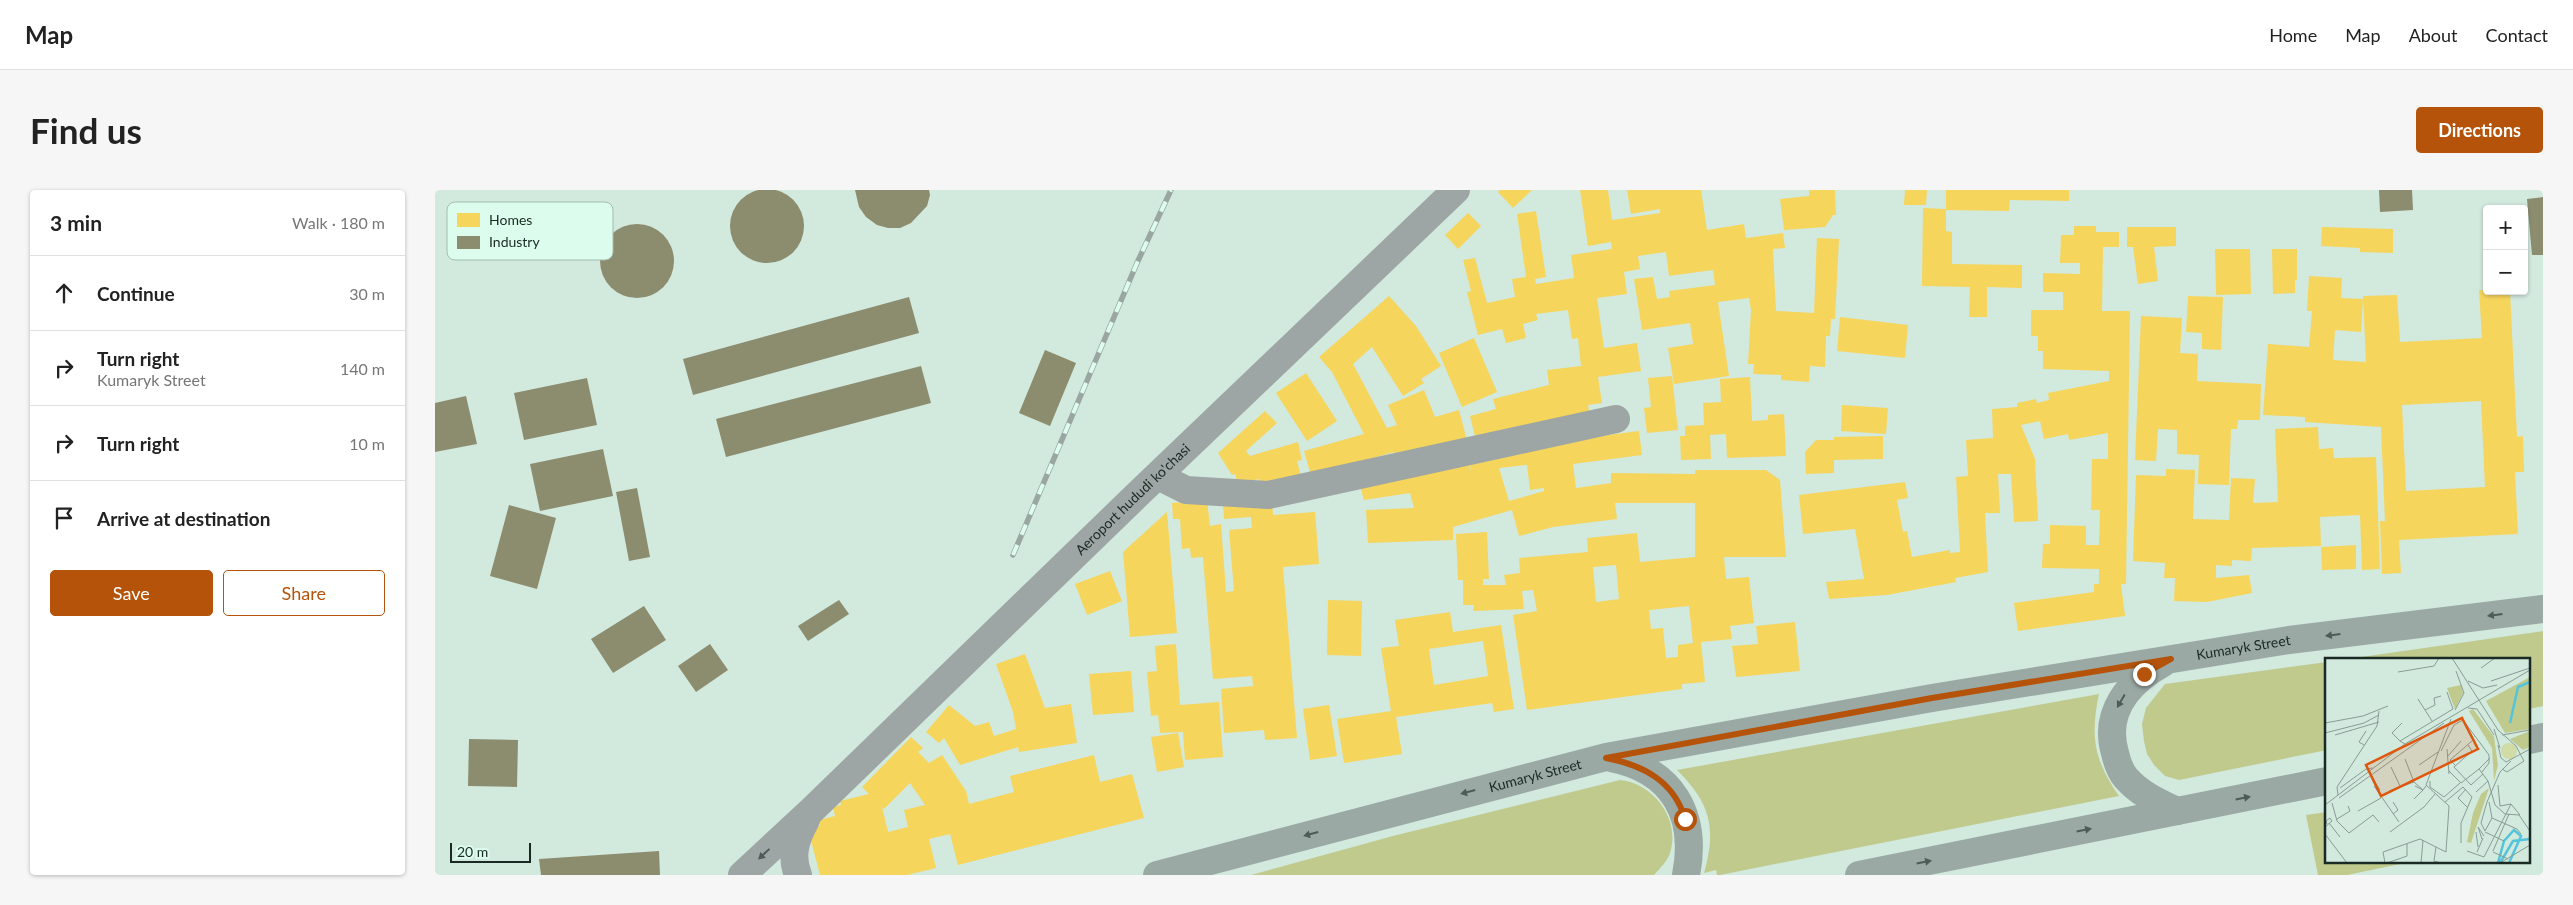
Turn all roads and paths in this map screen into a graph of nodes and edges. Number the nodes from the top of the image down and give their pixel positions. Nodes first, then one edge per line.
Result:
1 (1456, 190) edge
2 (1616, 419) dead end
3 (1157, 476) junction
4 (2543, 609) edge
5 (2171, 659) junction
6 (1606, 758) junction
7 (2325, 781) edge
8 (812, 810) junction
9 (2177, 811) junction
10 (742, 875) edge
11 (798, 875) edge
12 (1157, 875) edge
13 (1686, 875) edge
14 (1859, 875) edge

1 - 3 street, Aeroport hududi ko'chasi
2 - 3 street
3 - 8 street, Aeroport hududi ko'chasi
4 -> 5 main road, Kumaryk Street
5 - 6 main road, Kumaryk Street
5 -> 9 main road
6 -> 12 main road, Kumaryk Street
6 - 13 main road
9 -> 7 main road
8 -> 10 street, Aeroport hududi ko'chasi
8 - 11 street, Aeroport hududi ko'chasi
14 -> 9 main road

